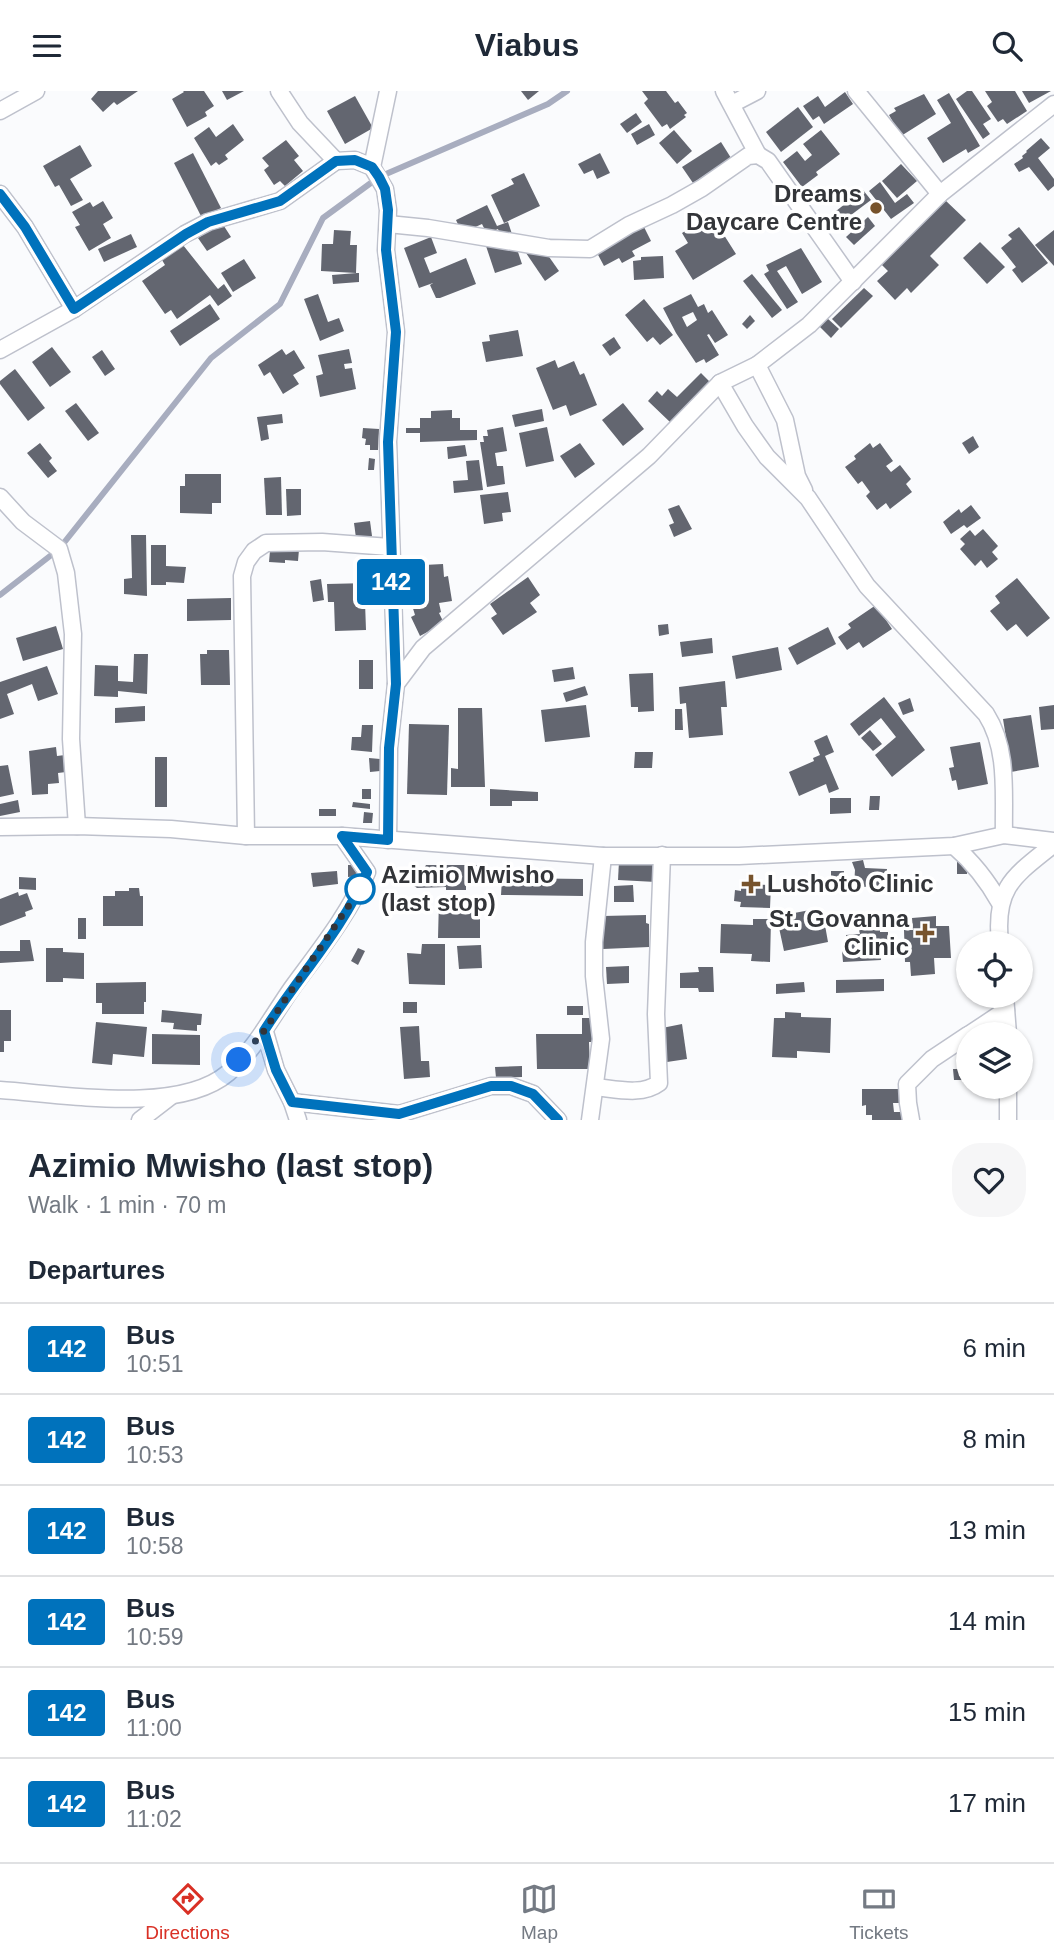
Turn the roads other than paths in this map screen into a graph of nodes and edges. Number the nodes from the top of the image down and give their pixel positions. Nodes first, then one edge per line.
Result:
1 (36, 91) edge
2 (279, 91) edge
3 (757, 91) edge
4 (856, 91) edge
5 (388, 92) edge
6 (728, 97) edge
7 (1054, 104) edge
8 (0, 111) edge
9 (758, 155) junction
10 (336, 161) junction
11 (372, 167) junction
12 (0, 194) edge
13 (940, 194) junction
14 (388, 224) junction
15 (853, 282) junction
16 (74, 309) junction
17 (0, 350) edge
18 (757, 365) junction
19 (720, 383) junction
20 (0, 497) edge
21 (808, 498) junction
22 (390, 547) junction
23 (396, 684) junction
24 (77, 826) junction
25 (0, 827) edge
26 (1004, 835) junction
27 (246, 836) junction
28 (342, 836) junction
29 (388, 840) junction
30 (1054, 843) edge
31 (954, 846) junction
32 (662, 855) junction
33 (603, 856) junction
34 (1000, 903) junction
35 (1000, 931) edge
36 (1000, 1008) edge
37 (984, 1022) edge
38 (264, 1031) junction
39 (956, 1043) edge
40 (595, 1087) junction
41 (0, 1090) edge
42 (170, 1097) junction
43 (1008, 1099) edge
44 (292, 1102) junction
45 (139, 1120) edge
46 (298, 1120) edge
47 (558, 1120) edge
48 (590, 1120) edge
49 (911, 1120) edge
50 (1008, 1120) edge

1 - 8 street
2 - 10 street
3 - 6 street
4 - 13 street
5 - 11 street
6 - 9 street
7 - 13 street
9 - 14 street
9 - 15 street
10 - 11 street
10 - 16 street
11 - 14 street
12 - 16 street
13 - 15 street
14 - 22 street
15 - 18 street
16 - 17 street
18 - 19 street
18 - 21 street
19 - 21 street
19 - 23 street
20 - 24 street
21 - 26 street
22 - 23 street
22 - 27 street
23 - 29 street
24 - 25 street
24 - 27 street
26 - 30 street
26 - 31 street
27 - 28 street
28 - 29 street
28 - 38 street
29 - 33 street
30 - 34 street
31 - 32 street
31 - 34 street
32 - 33 street
32 - 40 street
33 - 40 street
34 - 35 street
36 - 37 street
38 - 42 street
38 - 44 street
39 - 49 street
40 - 48 street
41 - 42 street
42 - 45 street
43 - 50 street
44 - 46 street
44 - 47 street

